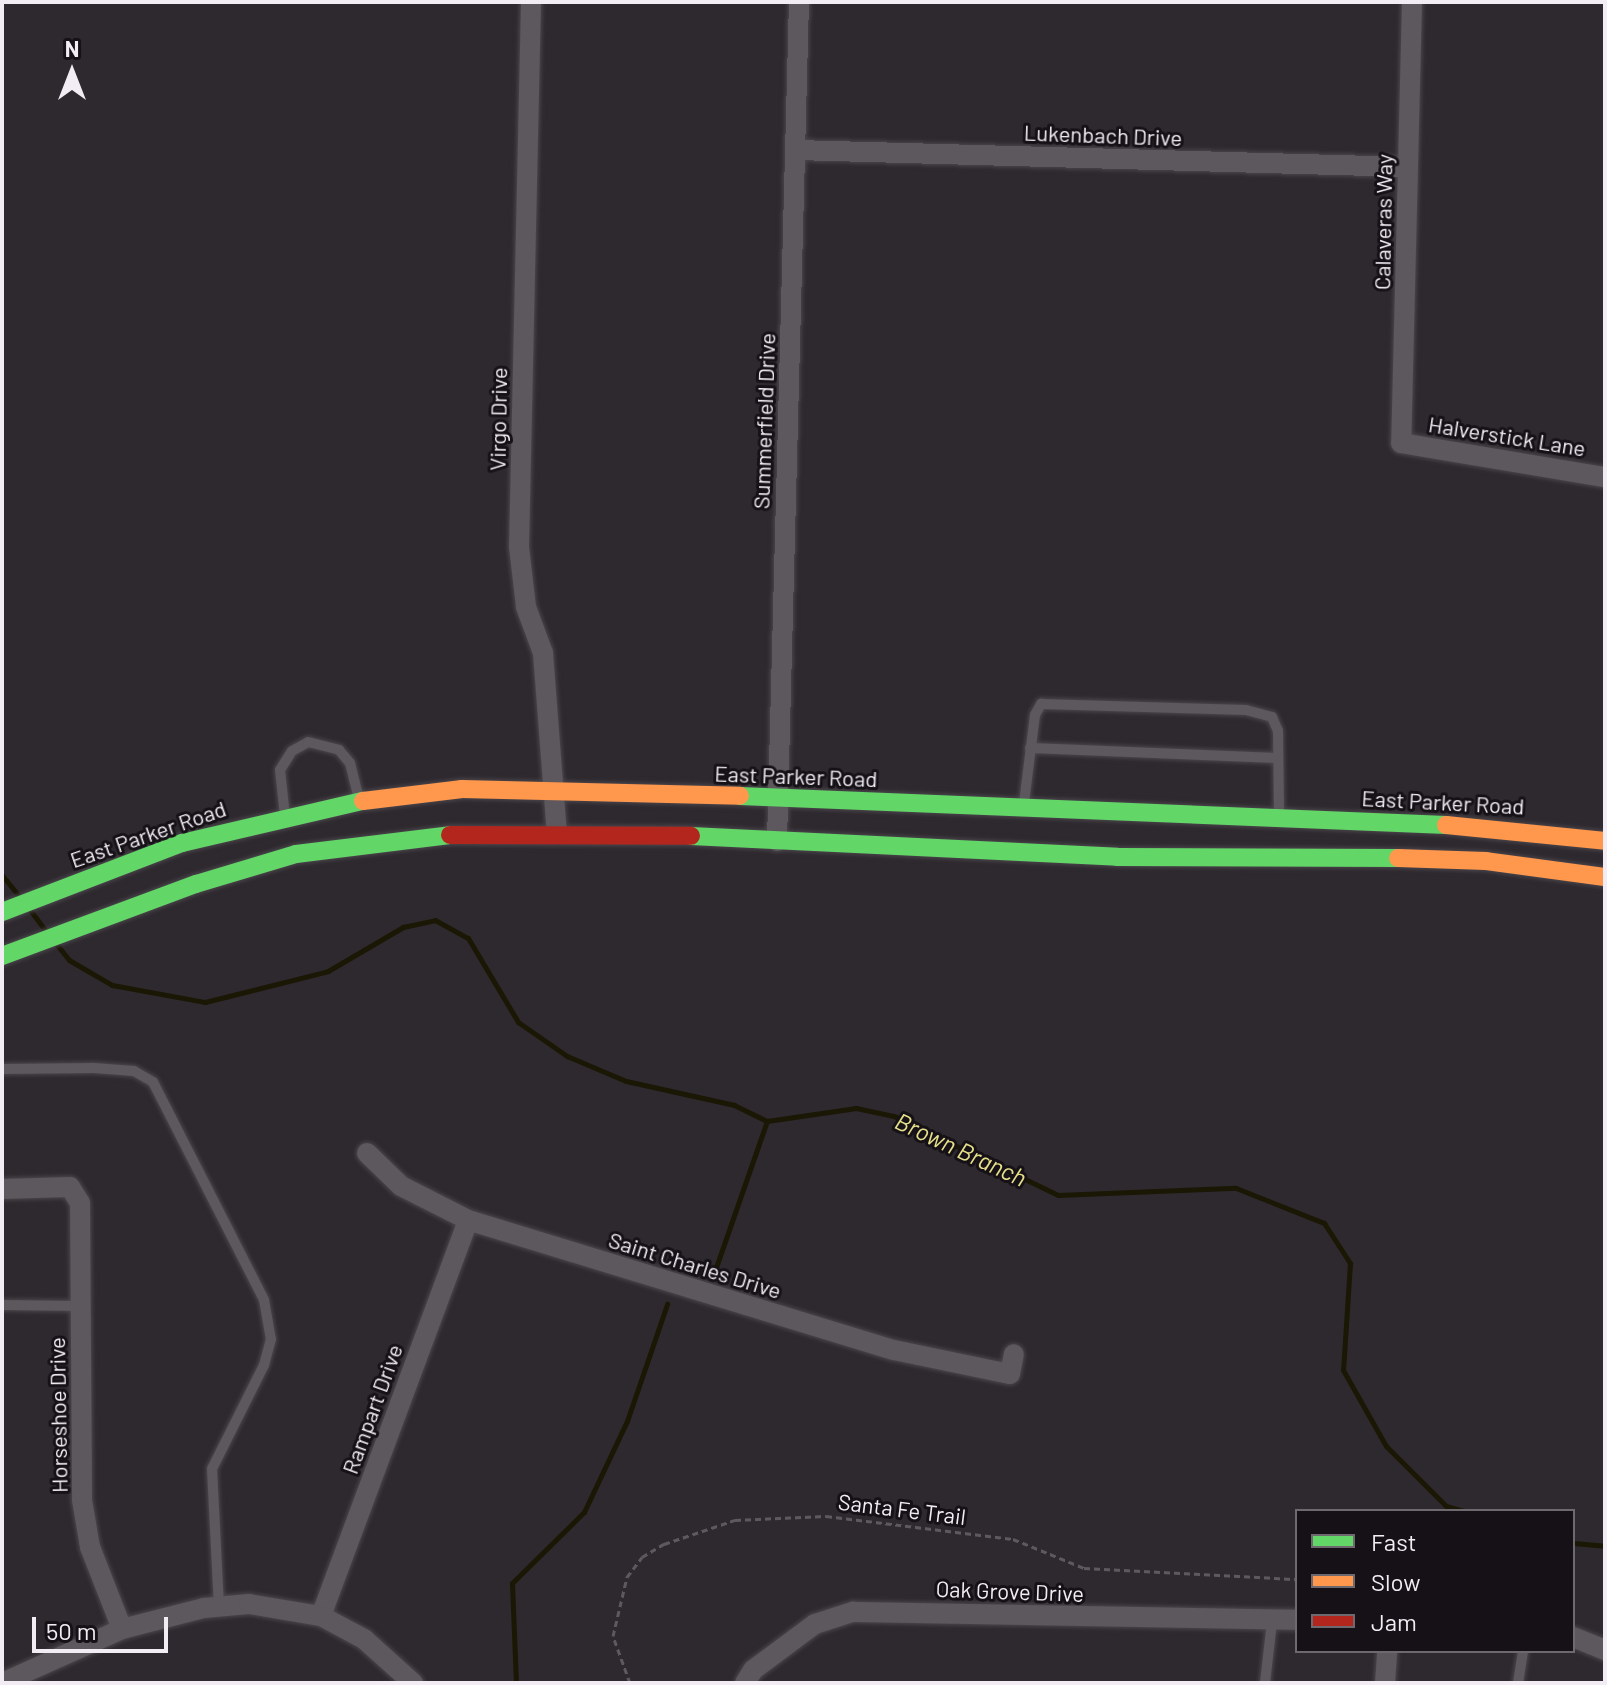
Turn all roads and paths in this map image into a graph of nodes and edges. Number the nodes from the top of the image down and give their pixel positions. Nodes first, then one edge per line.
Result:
1 (531, 2) edge
2 (799, 2) edge
3 (1412, 2) edge
4 (796, 150) junction
5 (1408, 167) junction
6 (1401, 443) joint
7 (1605, 477) edge
8 (1030, 748) junction
9 (1278, 758) junction
10 (557, 788) junction
11 (778, 800) junction
12 (359, 801) junction
13 (923, 806) junction
14 (285, 816) junction
15 (1279, 819) junction
16 (1329, 820) junction
17 (1025, 827) junction
18 (1515, 829) junction
19 (557, 833) junction
20 (1120, 835) junction
21 (777, 841) junction
22 (1605, 841) edge
23 (918, 850) junction
24 (296, 854) junction
25 (1330, 855) junction
26 (1511, 864) junction
27 (1605, 877) edge
28 (2, 912) edge
29 (2, 956) edge
30 (2, 1069) edge
31 (367, 1153) dead end
32 (2, 1189) edge
33 (468, 1220) junction
34 (2, 1305) edge
35 (81, 1306) junction
36 (1014, 1354) dead end
37 (1295, 1579) edge
38 (219, 1607) junction
39 (321, 1616) junction
40 (1295, 1620) edge
41 (1272, 1622) junction
42 (122, 1629) junction
43 (1575, 1638) edge
44 (1605, 1650) edge
45 (1387, 1653) edge
46 (1523, 1653) edge
47 (3, 1679) edge
48 (413, 1683) edge
49 (630, 1683) edge
50 (745, 1683) edge
51 (1265, 1683) edge
52 (1385, 1683) edge
53 (1518, 1683) edge

1 - 10 street, Virgo Drive
2 - 4 street, Summerfield Drive
3 - 5 street, Calaveras Way
4 - 5 street, Lukenbach Drive
4 - 11 street, Summerfield Drive
5 - 6 street, Calaveras Way
6 - 7 street, Halverstick Lane
8 - 9 lane
8 - 9 lane
8 - 17 lane
9 - 15 lane
10 - 11 main road, East Parker Road
10 - 12 main road, East Parker Road
10 - 19 street, Virgo Drive
11 - 13 main road, East Parker Road
11 - 21 street, Summerfield Drive
12 - 14 main road, East Parker Road
12 - 14 lane
13 - 17 main road, East Parker Road
13 - 23 main road
14 - 24 main road
14 - 28 main road, East Parker Road
15 - 16 main road, East Parker Road
15 - 20 main road, East Parker Road
16 - 18 main road, East Parker Road
16 - 25 main road
17 - 20 main road, East Parker Road
17 - 20 main road, East Parker Road
17 - 23 main road, East Parker Road
18 - 22 main road, East Parker Road
18 - 26 main road
19 - 21 main road, East Parker Road
19 - 24 main road, East Parker Road
20 - 25 main road, East Parker Road
21 - 23 main road, East Parker Road
24 - 29 main road, East Parker Road
25 - 26 main road, East Parker Road
26 - 27 main road, East Parker Road
30 - 38 lane
31 - 33 street, Saint Charles Drive
32 - 35 street, Horseshoe Drive
33 - 36 street, Saint Charles Drive
33 - 39 street, Rampart Drive
34 - 35 lane
35 - 42 street, Horseshoe Drive
37 - 49 path, Santa Fe Trail
38 - 39 street
38 - 42 street
39 - 48 street
40 - 41 street, Oak Grove Drive
41 - 50 street, Oak Grove Drive
41 - 51 lane
42 - 47 street
43 - 44 street
45 - 52 street
46 - 53 lane

